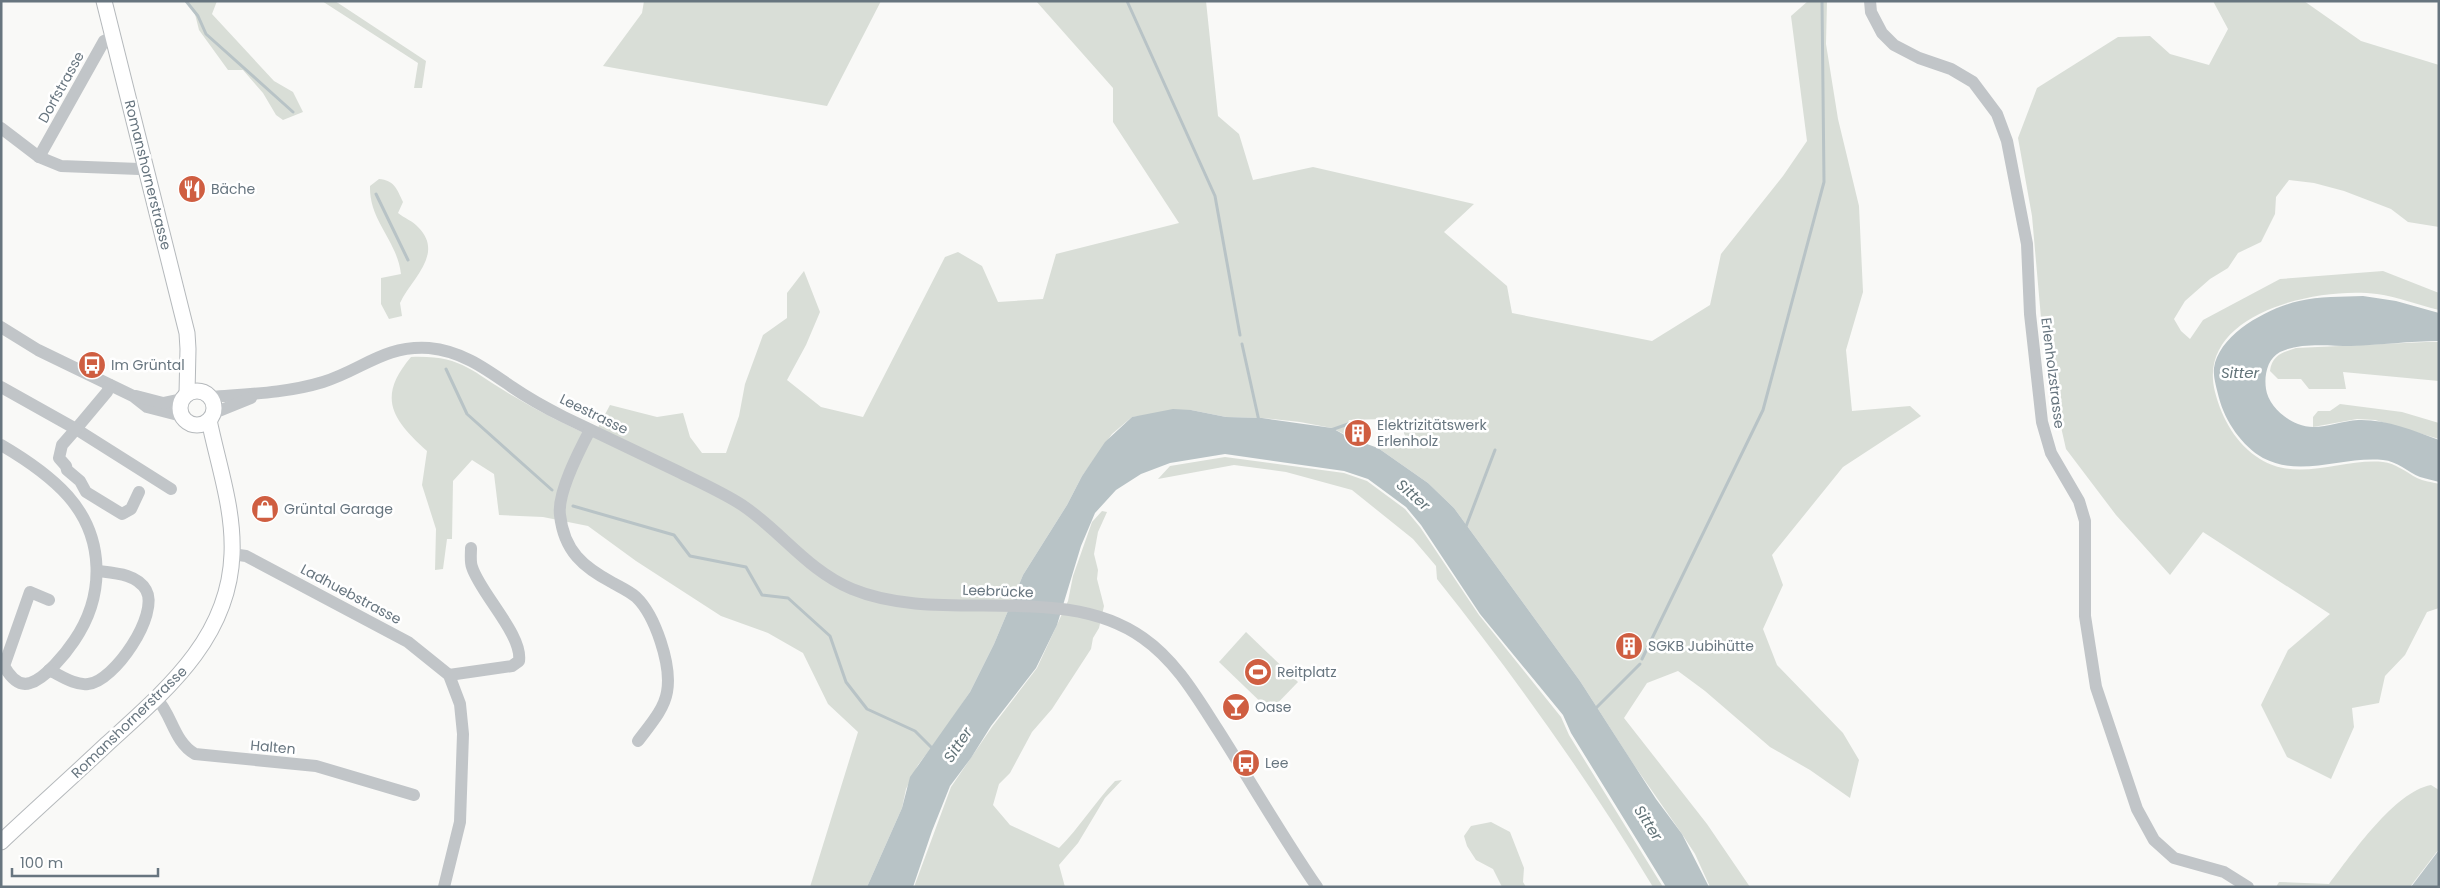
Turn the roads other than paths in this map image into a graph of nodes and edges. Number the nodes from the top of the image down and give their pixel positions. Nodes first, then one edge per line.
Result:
1 (104, 1) edge
2 (1870, 1) edge
3 (113, 37) junction
4 (1, 128) edge
5 (39, 157) junction
6 (146, 165) junction
7 (1, 327) edge
8 (188, 349) junction
9 (110, 384) junction
10 (1, 387) edge
11 (207, 394) junction
12 (256, 395) junction
13 (133, 396) junction
14 (184, 396) junction
15 (212, 417) junction
16 (188, 420) junction
17 (76, 429) junction
18 (590, 430) junction
19 (1, 445) edge
20 (218, 464) junction
21 (170, 489) dead end
22 (139, 492) dead end
23 (471, 548) dead end
24 (232, 554) junction
25 (98, 571) junction
26 (50, 600) dead end
27 (898, 601) joint
28 (49, 670) junction
29 (449, 675) junction
30 (157, 699) junction
31 (638, 741) dead end
32 (414, 795) dead end
33 (1, 842) edge
34 (444, 887) edge
35 (1317, 887) edge
36 (2248, 887) edge

1 - 3 main road, Romanshornerstrasse
2 - 36 street, Erlenholzstrasse
3 - 5 street, Dorfstrasse
3 - 6 main road, Romanshornerstrasse
4 - 5 street
5 - 6 street
6 - 8 main road, Romanshornerstrasse
7 - 9 street
8 - 11 main road, Romanshornerstrasse
8 - 14 main road, Romanshornerstrasse
9 - 13 street
9 - 17 street
10 - 17 street
11 - 12 street, Leestrasse
11 - 14 main road
11 - 15 main road
12 - 15 street, Leestrasse
12 - 18 street, Leestrasse
13 - 14 street
13 - 16 street
14 - 16 main road
15 - 16 main road
15 - 20 main road, Romanshornerstrasse
16 - 20 main road, Romanshornerstrasse
17 - 21 street
17 - 22 street
18 - 27 street, Leestrasse
18 - 31 street
19 - 25 street
20 - 24 main road, Romanshornerstrasse
23 - 29 street
24 - 29 street, Ladhuebstrasse
24 - 30 main road, Romanshornerstrasse
25 - 28 street
25 - 28 street
26 - 28 street
27 - 35 street, Leebrücke
29 - 34 street
30 - 32 street, Halten
30 - 33 main road, Romanshornerstrasse

